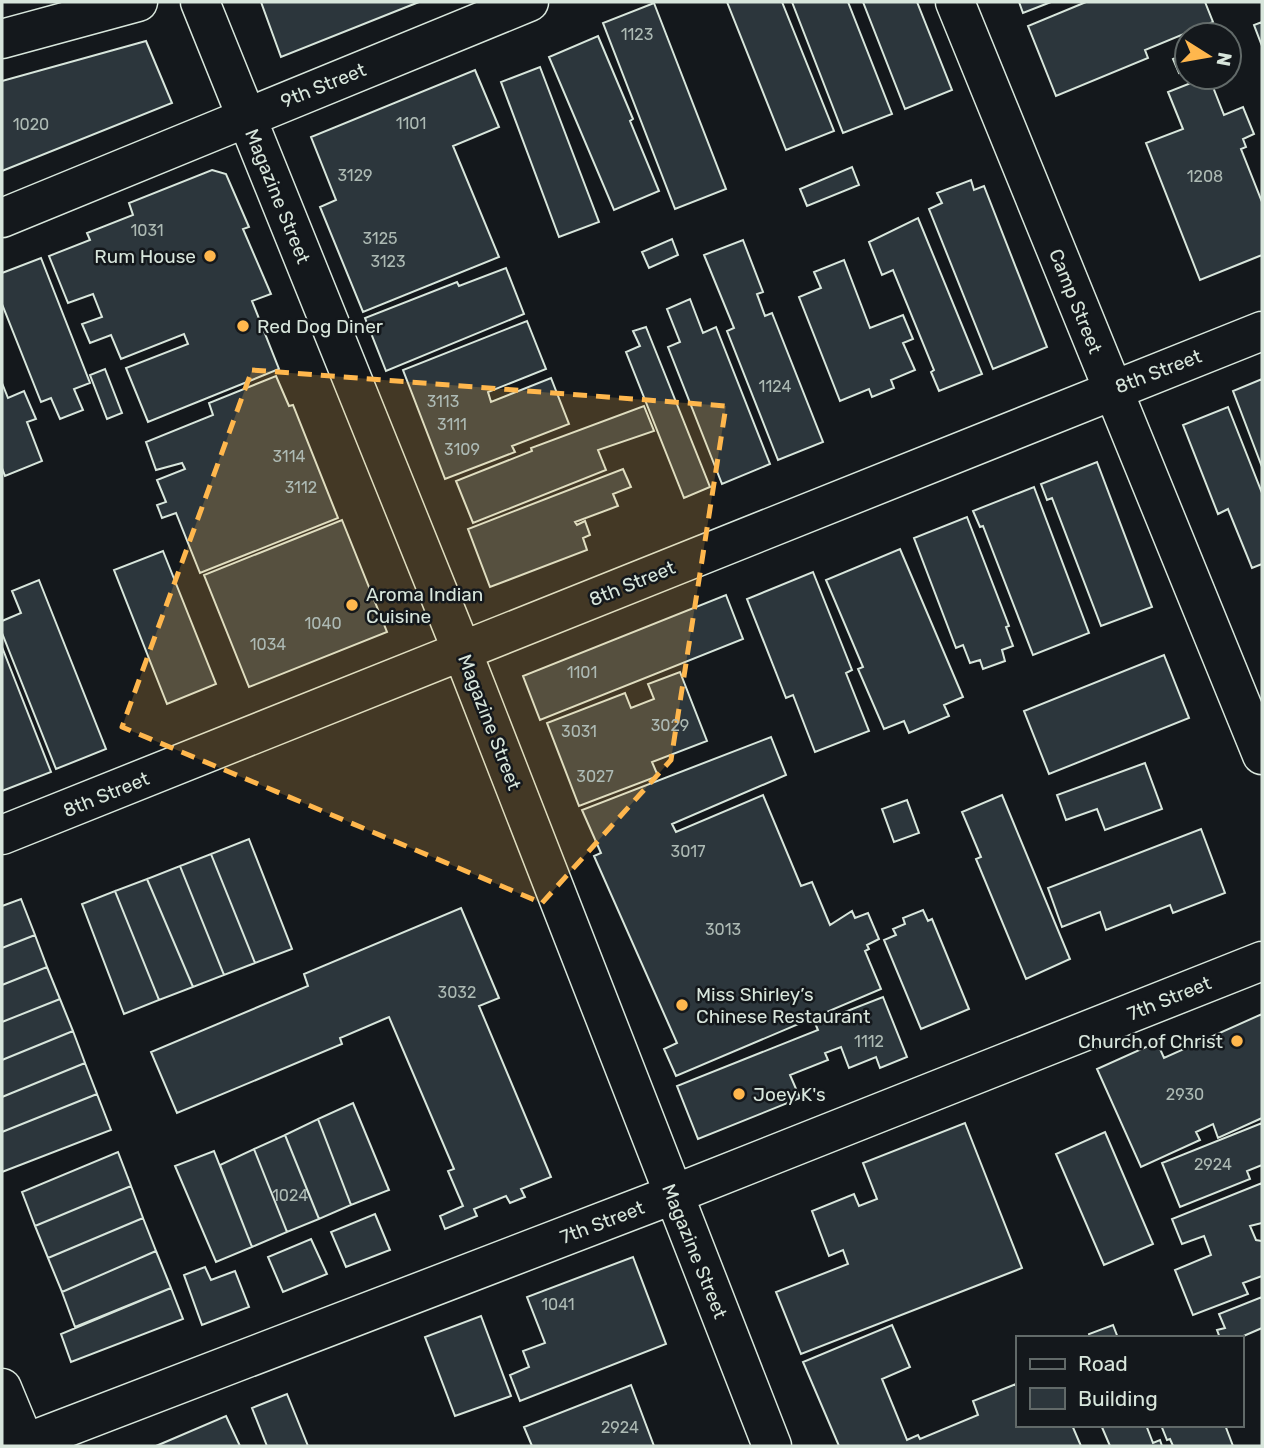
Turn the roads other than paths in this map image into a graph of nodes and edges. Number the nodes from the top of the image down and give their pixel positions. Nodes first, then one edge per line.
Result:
1 (138, 2) edge
2 (200, 2) edge
3 (529, 2) edge
4 (955, 2) edge
5 (2, 39) edge
6 (246, 116) junction
7 (2, 218) edge
8 (1262, 331) edge
9 (1112, 389) junction
10 (462, 651) junction
11 (1262, 755) edge
12 (2, 835) edge
13 (1262, 961) edge
14 (672, 1195) junction
15 (2, 1388) edge
16 (23, 1445) edge
17 (772, 1446) edge

1 - 5 street
2 - 6 street, Magazine Street
3 - 6 street, 9th Street
4 - 9 street, Camp Street
6 - 7 street, 9th Street
6 - 10 street, Magazine Street
8 - 9 street, 8th Street
9 - 10 street, 8th Street
9 - 11 street, Camp Street
10 - 12 street, 8th Street
10 - 14 street, Magazine Street
13 - 14 street, 7th Street
14 - 16 street, 7th Street
14 - 17 street, Magazine Street
15 - 16 street

